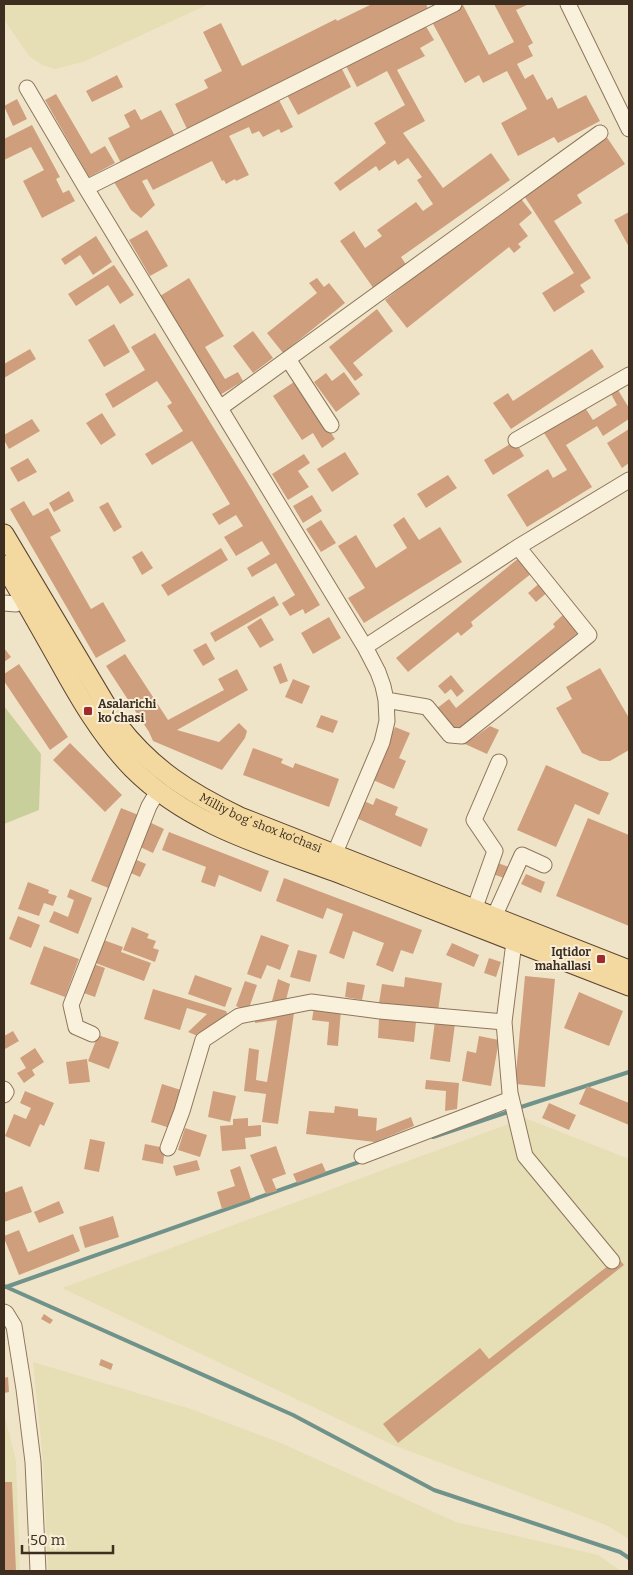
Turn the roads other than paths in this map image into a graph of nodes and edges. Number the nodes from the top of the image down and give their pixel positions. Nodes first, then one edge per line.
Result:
1 (454, 4) edge
2 (568, 4) edge
3 (27, 88) dead end
4 (629, 129) edge
5 (600, 133) dead end
6 (86, 188) junction
7 (288, 359) junction
8 (629, 375) edge
9 (220, 408) junction
10 (331, 425) dead end
11 (516, 440) dead end
12 (629, 480) edge
13 (4, 534) edge
14 (518, 548) junction
15 (4, 566) edge
16 (31, 595) junction
17 (4, 603) edge
18 (365, 647) junction
19 (386, 700) junction
20 (499, 762) dead end
21 (158, 791) junction
22 (334, 855) junction
23 (544, 865) dead end
24 (474, 910) junction
25 (494, 917) junction
26 (514, 942) junction
27 (629, 970) edge
28 (629, 986) edge
29 (504, 1022) junction
30 (92, 1034) dead end
31 (4, 1089) edge
32 (4, 1095) edge
33 (513, 1106) junction
34 (168, 1148) dead end
35 (362, 1156) dead end
36 (612, 1261) dead end
37 (4, 1312) edge
38 (38, 1571) edge

1 - 6 street
2 - 4 street
3 - 6 street
5 - 7 street
6 - 9 street
7 - 9 street
7 - 10 street
8 - 11 street
9 - 18 street
12 - 14 street
13 - 16 main road, Milliy bog‘ shox ko‘chasi
14 - 18 street
14 - 19 street
15 - 16 main road, Milliy bog‘ shox ko‘chasi
16 - 17 street
16 - 21 main road, Milliy bog‘ shox ko‘chasi
16 - 22 main road, Milliy bog‘ shox ko‘chasi
18 - 19 street
19 - 22 street
20 - 24 street
21 - 26 main road, Milliy bog‘ shox ko‘chasi
21 - 30 street
22 - 24 main road, Milliy bog‘ shox ko‘chasi
23 - 25 street
24 - 25 main road, Milliy bog‘ shox ko‘chasi
25 - 27 main road, Milliy bog‘ shox ko‘chasi
26 - 28 main road, Milliy bog‘ shox ko‘chasi
26 - 29 street
29 - 33 street
29 - 34 street
31 - 32 street
33 - 35 street
33 - 36 street
37 - 38 street

